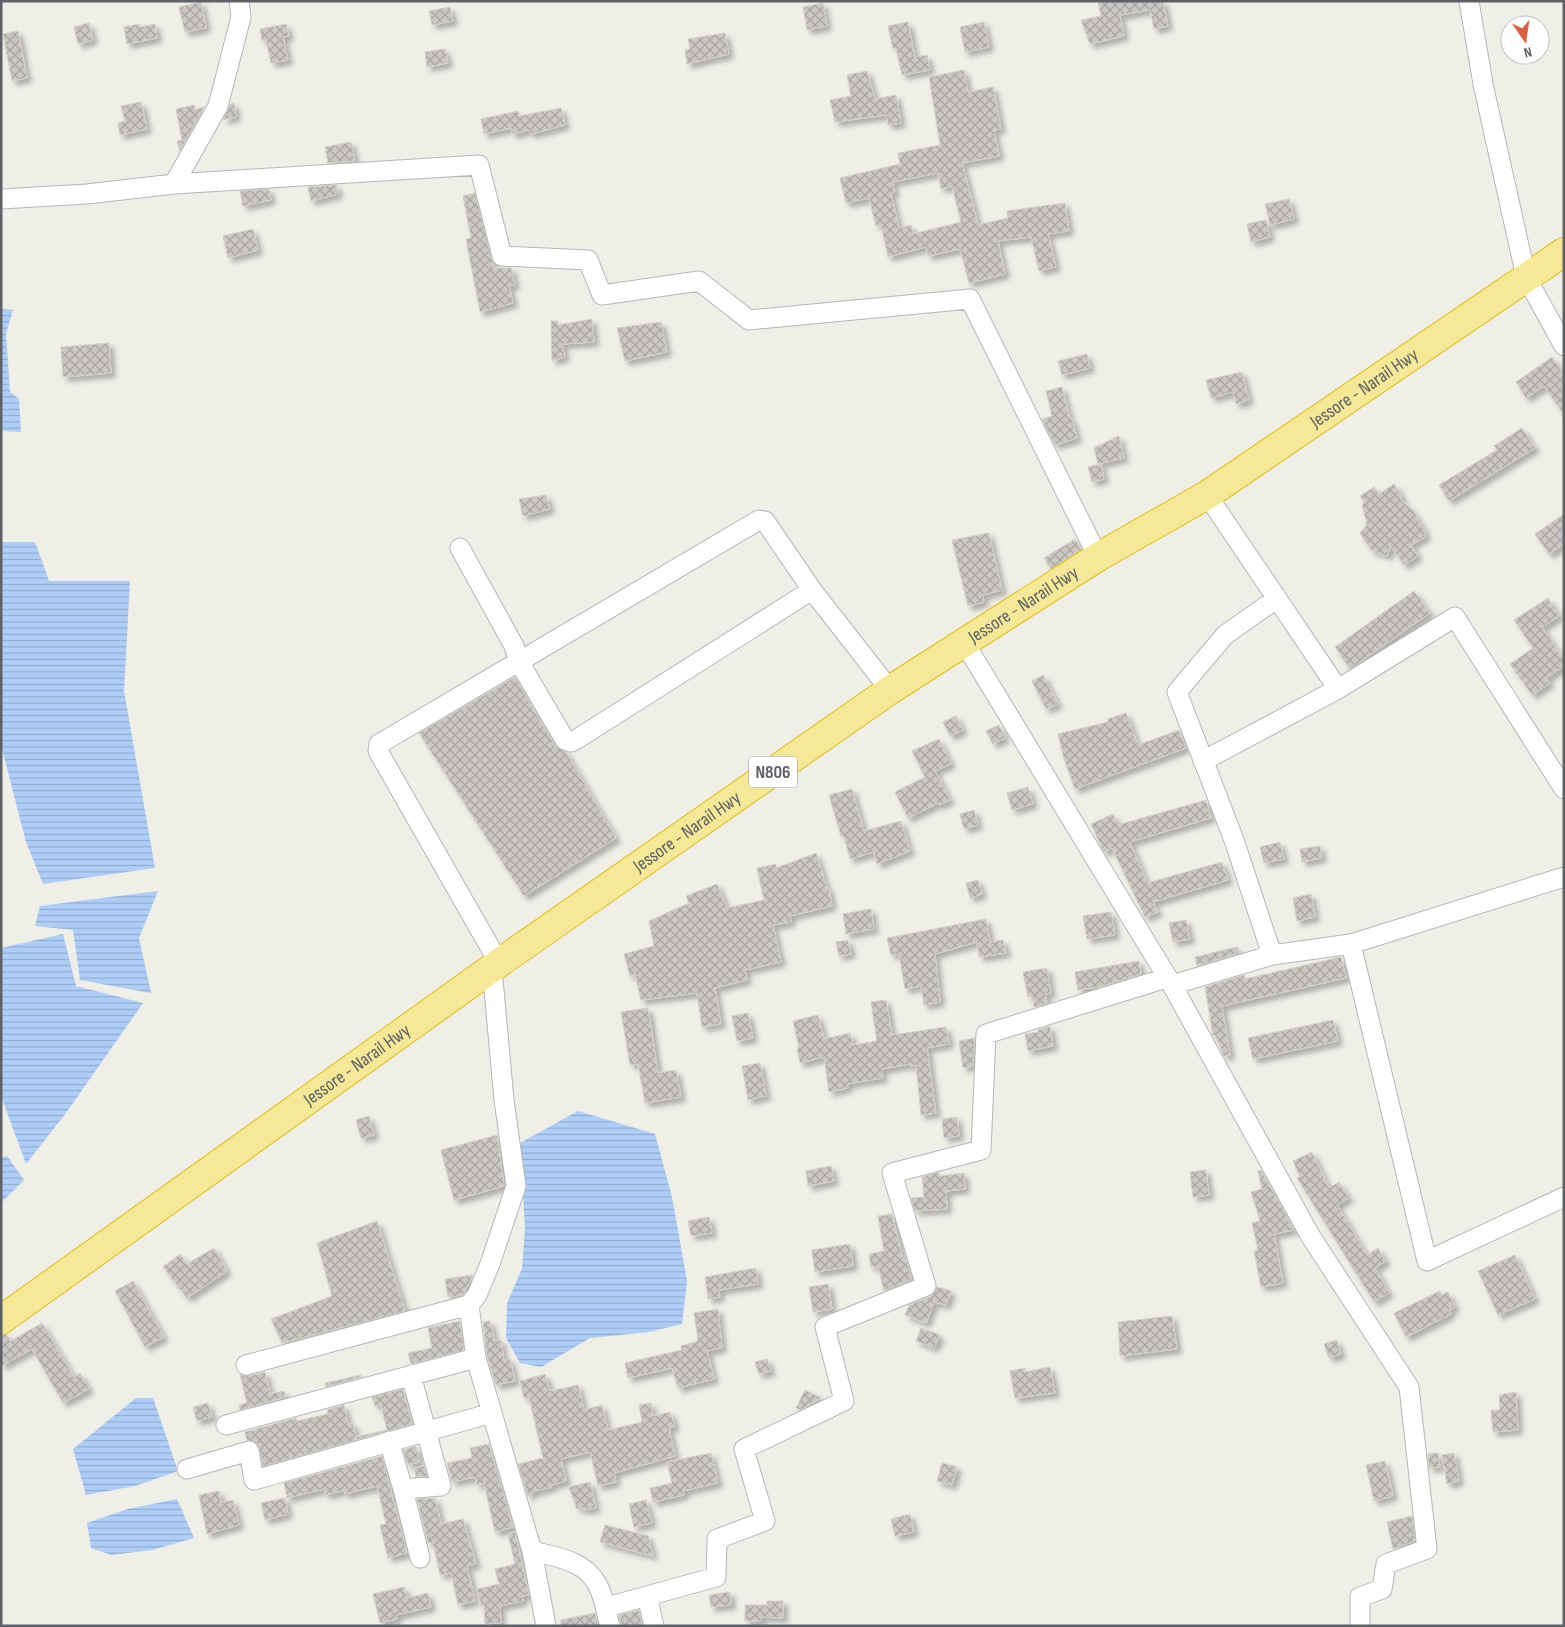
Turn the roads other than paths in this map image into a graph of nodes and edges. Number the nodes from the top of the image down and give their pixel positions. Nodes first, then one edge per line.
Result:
1 (239, 1) edge
2 (1469, 1) edge
3 (174, 184) junction
4 (1, 199) edge
5 (1564, 252) edge
6 (1526, 278) junction
7 (1564, 346) edge
8 (1207, 495) junction
9 (460, 548) dead end
10 (1098, 557) junction
11 (812, 590) junction
12 (1276, 599) junction
13 (964, 642) junction
14 (518, 660) junction
15 (1338, 689) junction
16 (890, 690) junction
17 (1203, 760) junction
18 (1564, 789) edge
19 (1564, 877) edge
20 (1351, 944) junction
21 (1272, 955) junction
22 (496, 966) junction
23 (1168, 982) junction
24 (1564, 1197) edge
25 (469, 1305) junction
26 (1, 1320) edge
27 (476, 1358) junction
28 (246, 1365) dead end
29 (411, 1376) junction
30 (492, 1412) junction
31 (226, 1425) dead end
32 (426, 1431) junction
33 (389, 1442) junction
34 (187, 1469) dead end
35 (403, 1488) junction
36 (532, 1551) junction
37 (420, 1558) dead end
38 (647, 1596) junction
39 (608, 1617) edge
40 (546, 1626) edge
41 (654, 1626) edge
42 (1360, 1626) edge

1 - 3 street
2 - 6 street
3 - 4 street
3 - 10 street
5 - 6 highway, Jessore - Narail Hwy / N806
6 - 7 street
6 - 8 highway, Jessore - Narail Hwy / N806
8 - 10 highway, Jessore - Narail Hwy / N806
8 - 12 street
9 - 14 street
10 - 13 highway, Jessore - Narail Hwy / N806
11 - 14 street
11 - 14 street
11 - 16 street
12 - 15 street
12 - 17 street
13 - 16 highway, Jessore - Narail Hwy / N806
13 - 23 street
14 - 22 street
15 - 17 street
15 - 18 street
16 - 22 highway, Jessore - Narail Hwy / N806
17 - 21 street
19 - 20 street
20 - 21 street
20 - 24 street
21 - 23 street
22 - 25 street
22 - 26 highway, Jessore - Narail Hwy / N806
23 - 38 street
23 - 42 street
25 - 27 street
25 - 28 street
27 - 29 street
27 - 30 street
29 - 31 street
29 - 32 street
30 - 32 street
30 - 36 street
32 - 33 street
32 - 35 street
33 - 34 street
33 - 35 street
35 - 37 street
36 - 39 street
36 - 40 street
38 - 39 street
38 - 41 street

